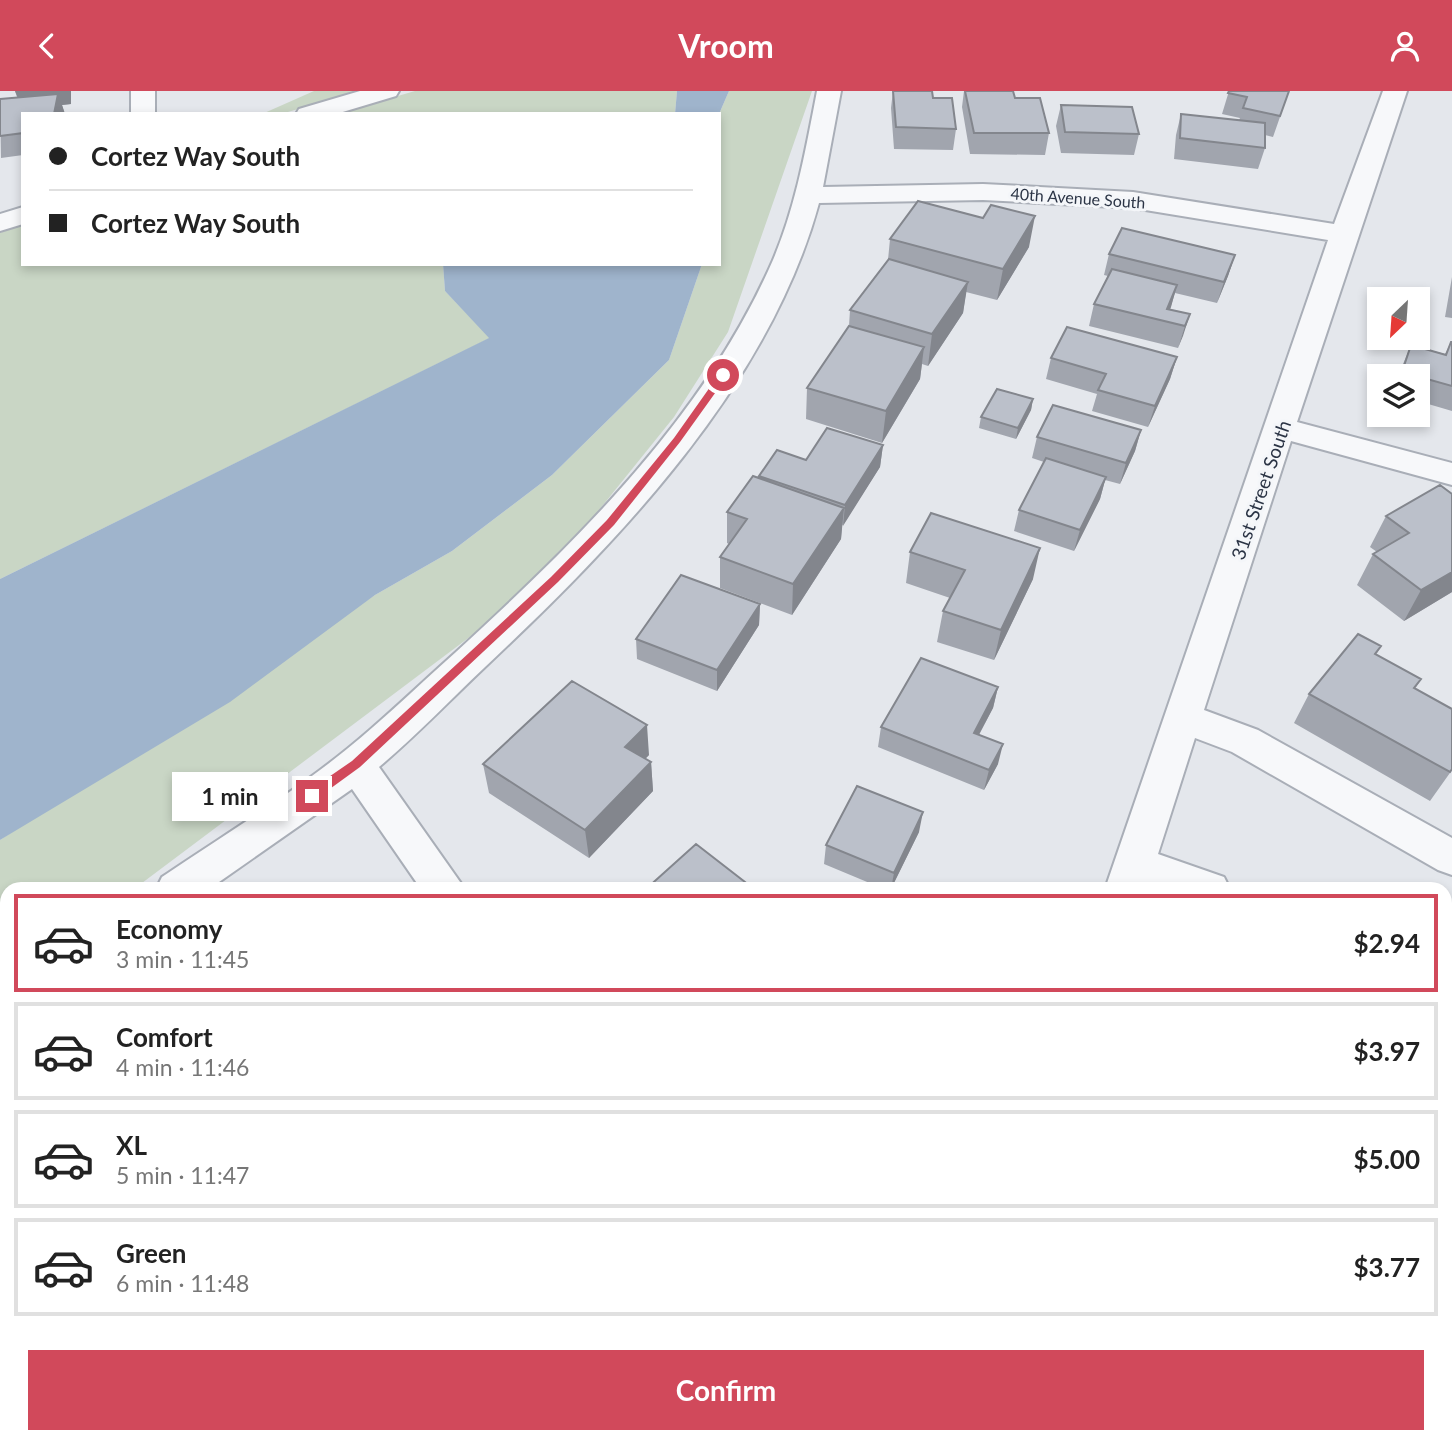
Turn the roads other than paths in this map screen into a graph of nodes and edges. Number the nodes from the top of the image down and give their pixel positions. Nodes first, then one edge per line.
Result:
1 (142, 91) edge
2 (387, 91) edge
3 (830, 91) edge
4 (1395, 91) edge
5 (143, 112) edge
6 (315, 112) edge
7 (809, 195) junction
8 (21, 216) edge
9 (0, 223) edge
10 (1344, 234) junction
11 (1282, 428) junction
12 (1452, 474) edge
13 (1184, 718) junction
14 (356, 764) junction
15 (1452, 858) edge
16 (1130, 876) edge
17 (187, 882) edge
18 (439, 882) edge
19 (1166, 882) edge

1 - 5 street
2 - 6 street
3 - 7 street
4 - 10 street, 31st Street South
7 - 10 street, 40th Avenue South
7 - 14 street
8 - 9 street
10 - 11 street, 31st Street South
11 - 12 street
11 - 13 street, 31st Street South
13 - 15 street
13 - 16 street, 31st Street South
14 - 17 street
14 - 18 street
16 - 19 street

